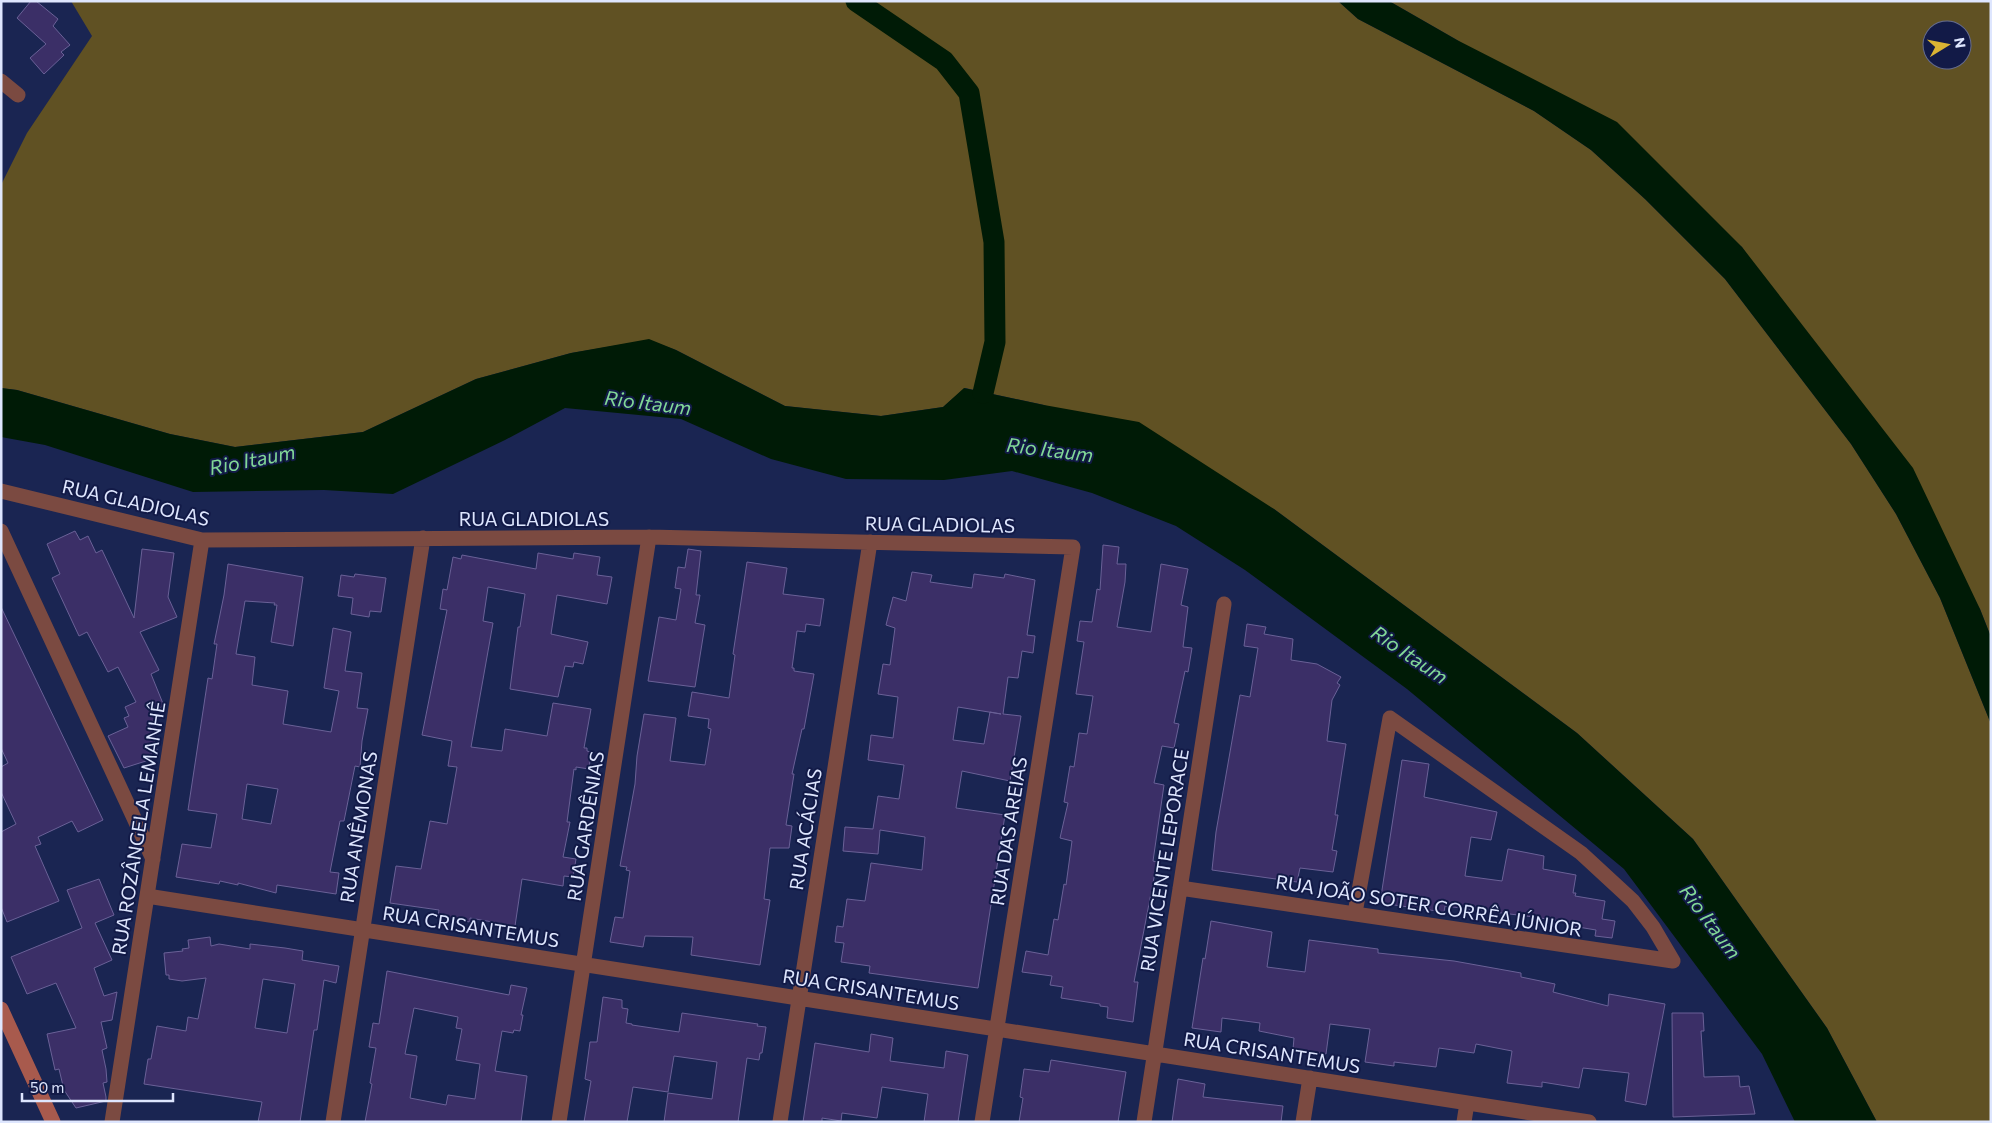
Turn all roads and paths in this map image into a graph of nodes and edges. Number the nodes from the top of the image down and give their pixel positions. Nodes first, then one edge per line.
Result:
1 (1, 81) edge
2 (18, 96) dead end
3 (1, 491) edge
4 (1, 531) edge
5 (649, 537) junction
6 (423, 538) junction
7 (202, 540) junction
8 (870, 542) junction
9 (1073, 547) joint
10 (1224, 604) dead end
11 (153, 859) junction
12 (1180, 888) junction
13 (147, 896) junction
14 (1355, 914) junction
15 (362, 929) junction
16 (584, 964) junction
17 (799, 998) junction
18 (1, 1009) edge
19 (997, 1029) junction
20 (1154, 1054) junction
21 (1310, 1078) junction
22 (1467, 1103) junction
23 (53, 1122) edge
24 (112, 1122) edge
25 (333, 1122) edge
26 (559, 1122) edge
27 (780, 1122) edge
28 (982, 1122) edge
29 (1144, 1122) edge
30 (1303, 1122) edge
31 (1464, 1122) edge
32 (1589, 1122) edge

1 - 2 street
3 - 7 street, RUA GLADIOLAS
4 - 11 street
5 - 6 street, RUA GLADIOLAS
5 - 8 street, RUA GLADIOLAS
5 - 16 street, RUA GARDÊNIAS
6 - 7 street, RUA GLADIOLAS
6 - 15 street, RUA ANÊMONAS
7 - 11 street, RUA ROZÂNGELA LEMANHÊ
8 - 9 street, RUA GLADIOLAS
8 - 17 street, RUA ACÁCIAS
9 - 19 street, RUA DAS AREIAS
10 - 12 street, RUA VICENTE LEPORACE
11 - 13 street, RUA ROZÂNGELA LEMANHÊ
12 - 14 street, RUA JOÃO SOTER CORRÊA JÚNIOR
12 - 20 street, RUA VICENTE LEPORACE
13 - 15 street, RUA CRISANTEMUS
13 - 24 street, RUA ROZÂNGELA LEMANHÊ
14 - 14 street, RUA JOÃO SOTER CORRÊA JÚNIOR
15 - 16 street, RUA CRISANTEMUS
15 - 25 street, RUA ANÊMONAS
16 - 17 street, RUA CRISANTEMUS
16 - 26 street, RUA GARDÊNIAS
17 - 19 street, RUA CRISANTEMUS
17 - 27 street, RUA ACÁCIAS
18 - 23 main road
19 - 20 street, RUA CRISANTEMUS
19 - 28 street, RUA DAS AREIAS
20 - 21 street, RUA CRISANTEMUS
20 - 29 street, RUA VICENTE LEPORACE
21 - 22 street, RUA CRISANTEMUS
21 - 30 street
22 - 31 street
22 - 32 street, RUA CRISANTEMUS

